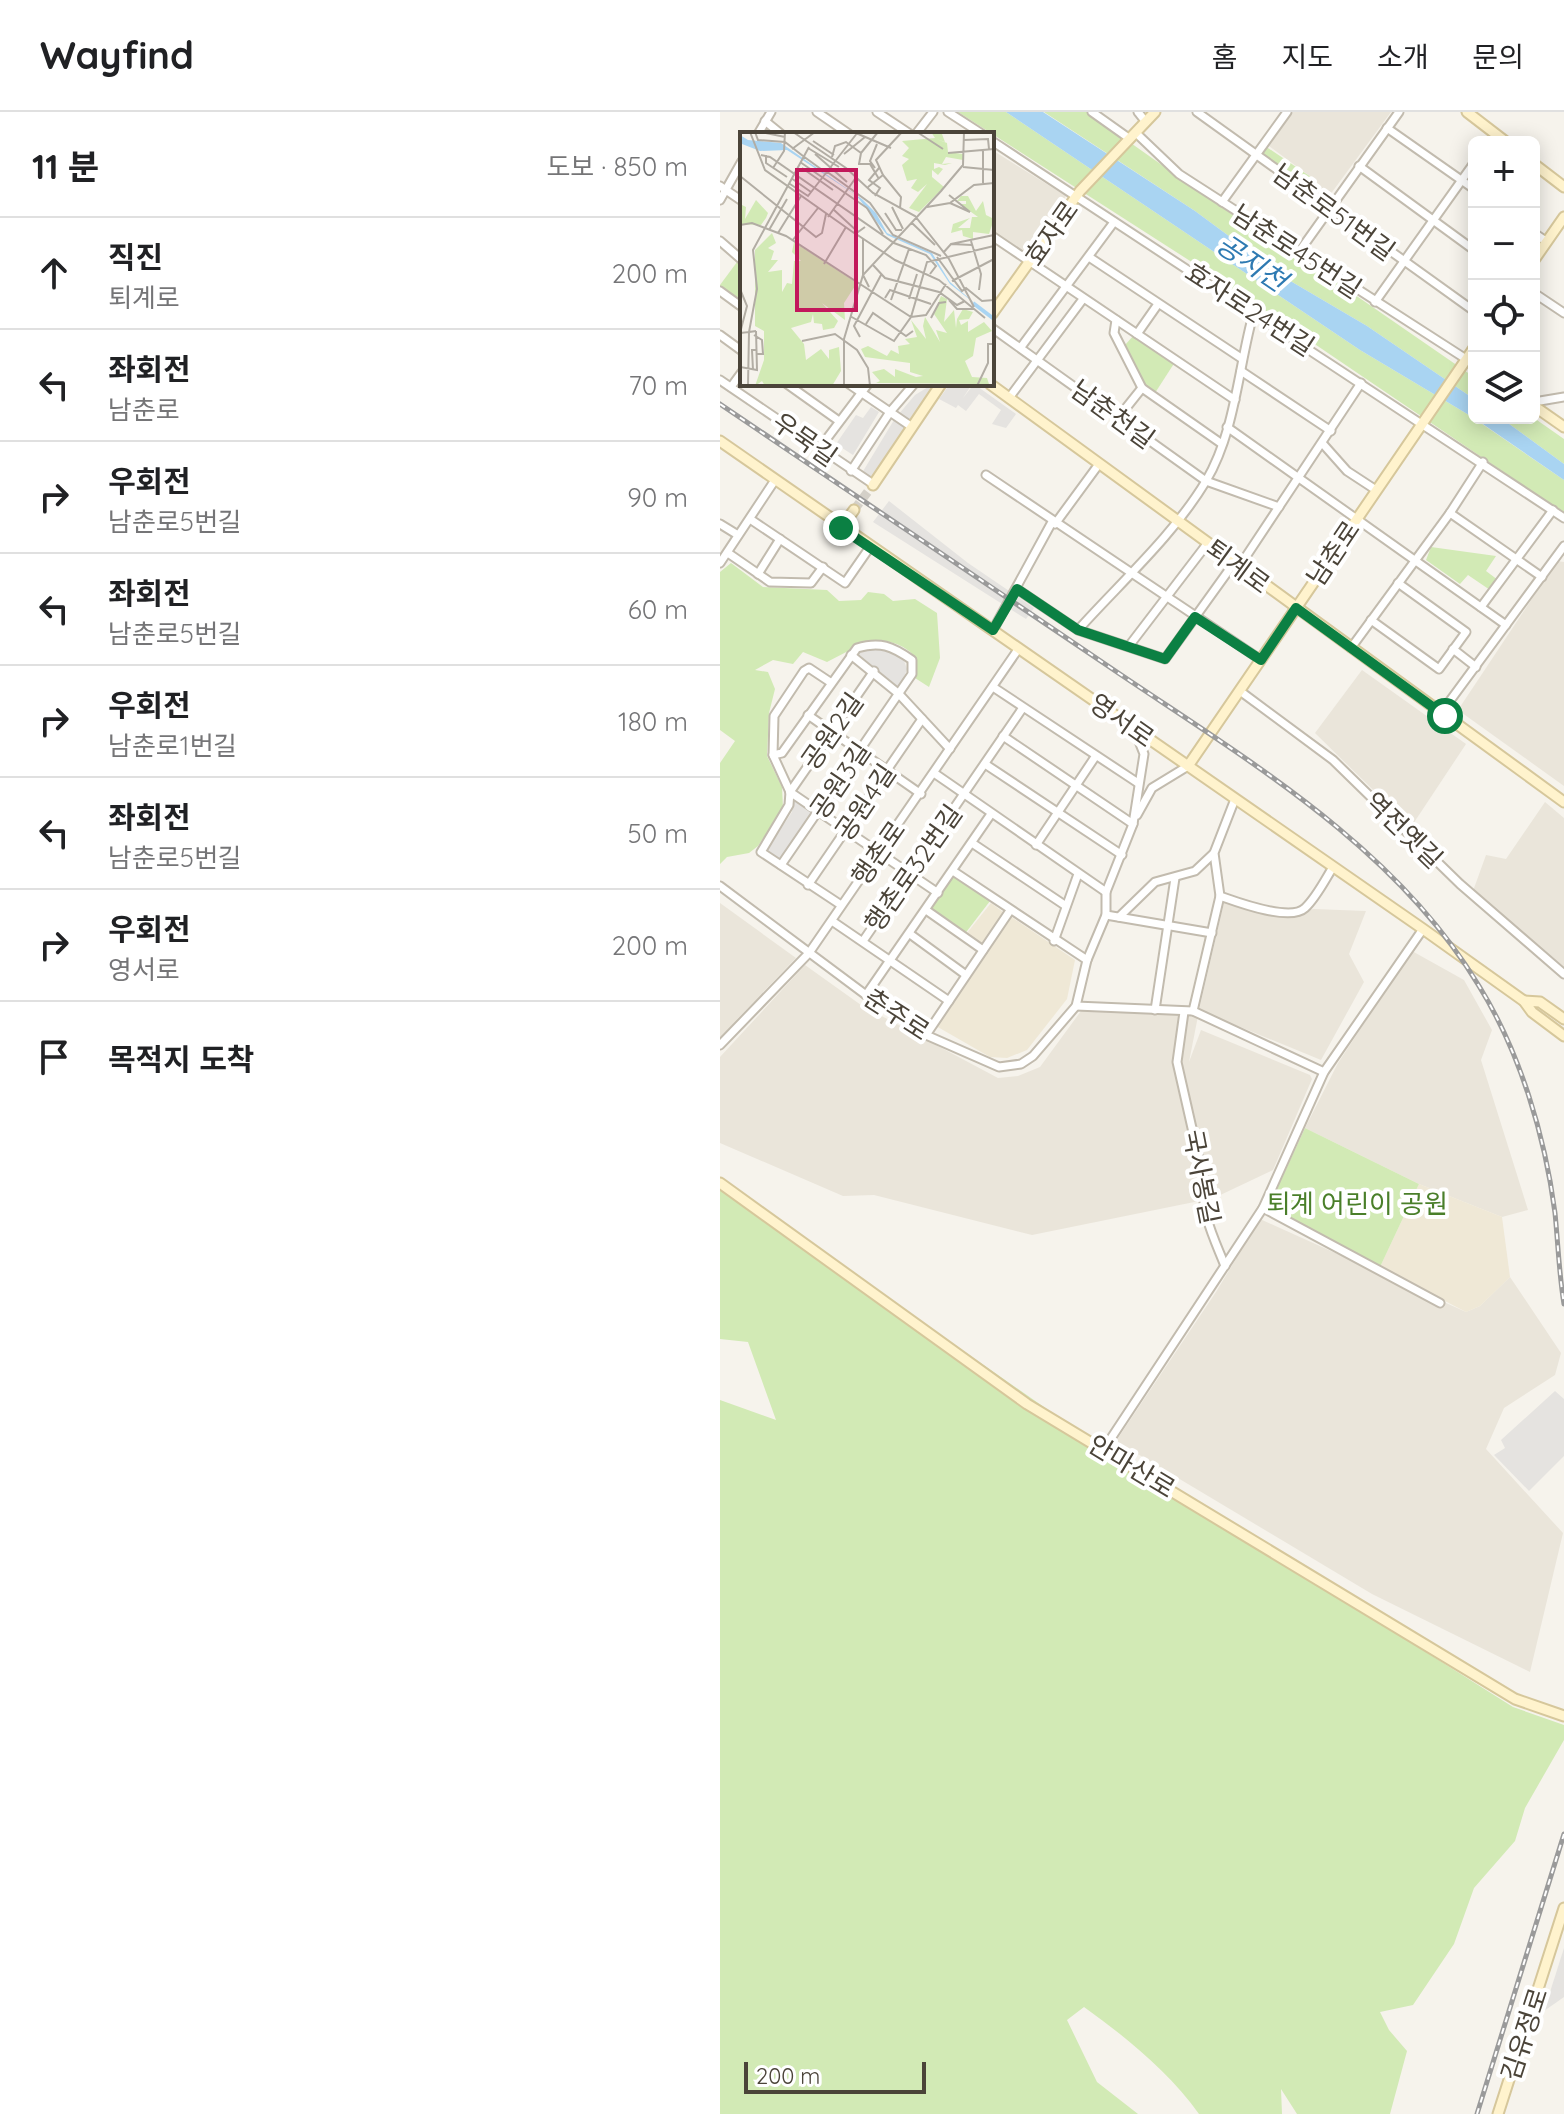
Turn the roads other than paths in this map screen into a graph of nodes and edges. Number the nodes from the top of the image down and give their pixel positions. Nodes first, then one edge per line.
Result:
1 (771, 112) edge
2 (817, 112) edge
3 (877, 112) edge
4 (933, 112) edge
5 (948, 112) edge
6 (1092, 112) edge
7 (1138, 112) edge
8 (1155, 112) edge
9 (1197, 112) edge
10 (1399, 112) edge
11 (1467, 112) edge
12 (1285, 113) edge
13 (765, 121) junction
14 (1146, 122) junction
15 (1387, 128) junction
16 (971, 131) edge
17 (759, 132) edge
18 (779, 132) edge
19 (846, 132) edge
20 (907, 132) edge
21 (918, 132) edge
22 (1491, 136) edge
23 (1131, 138) junction
24 (994, 142) edge
25 (1256, 156) junction
26 (740, 164) edge
27 (1359, 166) junction
28 (1540, 169) edge
29 (1468, 170) edge
30 (1461, 179) junction
31 (1468, 184) edge
32 (1564, 187) edge
33 (723, 188) edge
34 (1078, 194) junction
35 (720, 200) edge
36 (740, 200) edge
37 (1222, 202) junction
38 (1330, 208) junction
39 (1564, 217) edge
40 (1433, 220) junction
41 (1114, 222) junction
42 (1540, 237) edge
43 (994, 240) edge
44 (720, 241) edge
45 (1547, 242) junction
46 (1468, 246) edge
47 (1299, 252) junction
48 (1540, 252) edge
49 (1089, 257) junction
50 (740, 258) edge
51 (1031, 261) junction
52 (1403, 262) junction
53 (1065, 287) junction
54 (720, 291) edge
55 (1540, 297) edge
56 (1083, 299) junction
57 (1375, 302) junction
58 (1158, 304) junction
59 (740, 306) edge
60 (1468, 307) edge
61 (994, 311) edge
62 (1254, 311) junction
63 (1564, 313) edge
64 (1116, 320) junction
65 (994, 329) edge
66 (1137, 334) junction
67 (720, 335) edge
68 (1021, 347) junction
69 (740, 350) edge
70 (1241, 358) junction
71 (1037, 360) junction
72 (1467, 364) edge
73 (1241, 371) junction
74 (740, 375) edge
75 (720, 380) edge
76 (1361, 383) junction
77 (790, 386) edge
78 (852, 386) edge
79 (866, 386) edge
80 (912, 386) edge
81 (940, 386) edge
82 (993, 386) edge
83 (731, 387) junction
84 (1142, 388) junction
85 (860, 392) junction
86 (1564, 397) edge
87 (1009, 398) junction
88 (1235, 400) junction
89 (1540, 403) edge
90 (1540, 409) edge
91 (890, 412) junction
92 (1118, 418) junction
93 (839, 421) junction
94 (1423, 424) junction
95 (912, 427) junction
96 (1227, 427) junction
97 (1564, 427) edge
98 (1331, 431) junction
99 (720, 441) edge
100 (1222, 444) junction
101 (1323, 444) junction
102 (819, 449) junction
103 (1483, 462) junction
104 (1099, 464) junction
105 (851, 471) junction
106 (986, 475) dead end
107 (1300, 476) junction
108 (775, 480) junction
109 (1206, 481) junction
110 (873, 484) joint
111 (1376, 490) junction
112 (1279, 507) junction
113 (854, 510) tunnel mouth
114 (1553, 510) junction
115 (1450, 513) junction
116 (1357, 518) junction
117 (1564, 518) edge
118 (750, 519) junction
119 (1176, 521) junction
120 (1054, 523) junction
121 (720, 524) edge
122 (841, 528) junction
123 (738, 535) junction
124 (780, 539) junction
125 (1207, 544) junction
126 (1564, 546) edge
127 (870, 547) junction
128 (728, 553) junction
129 (1416, 560) junction
130 (1518, 560) junction
131 (720, 563) edge
132 (1237, 565) junction
133 (823, 567) junction
134 (758, 574) junction
135 (1128, 574) junction
136 (1542, 577) junction
137 (1398, 583) junction
138 (1017, 589) junction
139 (1166, 599) junction
140 (1481, 607) junction
141 (1296, 608) junction
142 (1195, 617) junction
143 (1371, 620) junction
144 (1506, 625) junction
145 (993, 630) junction
146 (1078, 630) junction
147 (1129, 646) junction
148 (1019, 648) junction
149 (1351, 648) junction
150 (1453, 649) junction
151 (851, 655) junction
152 (1261, 660) junction
153 (1476, 667) junction
154 (874, 671) junction
155 (830, 682) junction
156 (993, 687) junction
157 (1240, 691) junction
158 (899, 694) junction
159 (1022, 709) junction
160 (1441, 713) junction
161 (808, 715) junction
162 (922, 719) junction
163 (1130, 726) junction
164 (831, 732) junction
165 (1003, 736) junction
166 (950, 749) junction
167 (859, 752) junction
168 (773, 755) junction
169 (1095, 757) junction
170 (985, 764) junction
171 (1188, 766) junction
172 (887, 770) junction
173 (934, 773) junction
174 (1138, 783) junction
175 (1076, 785) junction
176 (790, 792) junction
177 (921, 794) junction
178 (964, 794) junction
179 (1235, 799) junction
180 (1564, 802) edge
181 (819, 810) junction
182 (1058, 813) junction
183 (991, 814) junction
184 (1133, 824) junction
185 (846, 829) junction
186 (972, 843) junction
187 (1036, 845) junction
188 (878, 852) junction
189 (1214, 853) junction
190 (1122, 855) junction
191 (781, 865) junction
192 (1333, 867) junction
193 (953, 871) junction
194 (910, 873) junction
195 (1078, 874) junction
196 (1175, 878) junction
197 (808, 885) junction
198 (720, 886) edge
199 (1106, 892) junction
200 (938, 893) junction
201 (1220, 896) junction
202 (841, 905) junction
203 (1066, 906) junction
204 (926, 910) junction
205 (1009, 912) junction
206 (1106, 915) junction
207 (1119, 917) junction
208 (832, 921) junction
209 (1167, 927) junction
210 (1423, 929) junction
211 (1212, 933) junction
212 (910, 934) junction
213 (863, 941) junction
214 (1054, 941) junction
215 (983, 950) junction
216 (809, 953) junction
217 (1087, 960) junction
218 (891, 961) junction
219 (1564, 974) edge
220 (966, 975) junction
221 (866, 995) junction
222 (949, 1001) junction
223 (1524, 1001) junction
224 (1076, 1006) junction
225 (1155, 1010) junction
226 (1189, 1012) junction
227 (1564, 1019) edge
228 (926, 1035) junction
229 (1564, 1036) edge
230 (720, 1045) edge
231 (1324, 1072) junction
232 (720, 1183) edge
233 (1263, 1208) junction
234 (1225, 1266) junction
235 (1440, 1303) dead end
236 (1104, 1449) junction
237 (1564, 1716) edge
238 (1564, 1908) edge
239 (1498, 2114) edge

1 - 13 street
2 - 19 street
3 - 20 street
4 - 21 street
5 - 16 street
6 - 23 street, 남춘로45번길
7 - 14 street
8 - 14 street
9 - 25 street, 남춘로51번길
10 - 15 street
11 - 22 street
12 - 25 street
13 - 17 street
13 - 18 street
14 - 23 street
15 - 27 street
15 - 30 street
23 - 34 street, 효자로
23 - 37 street, 남춘로45번길
24 - 34 street, 효자로24번길
25 - 37 street
25 - 38 street, 남춘로51번길
26 - 33 street
27 - 38 street
27 - 40 street
28 - 32 street
29 - 30 street
30 - 31 street
30 - 40 street
33 - 35 street
33 - 36 street
34 - 41 street, 효자로24번길
34 - 51 street, 효자로
37 - 47 street, 남춘로45번길
38 - 47 street
38 - 52 street, 남춘로51번길
39 - 45 street
40 - 46 street
40 - 52 street
41 - 49 street
41 - 62 street, 효자로24번길
42 - 45 street
43 - 51 street
44 - 50 street
45 - 48 street
47 - 57 street, 남춘로45번길
49 - 53 street
49 - 58 street
51 - 53 street
51 - 61 street, 효자로
52 - 57 street
52 - 60 street, 남춘로51번길
53 - 56 street
53 - 68 street
54 - 59 street
55 - 63 street
56 - 64 street
56 - 71 street
57 - 72 street, 남춘로45번길
58 - 66 street
58 - 70 street
62 - 70 street
62 - 76 street, 효자로24번길
64 - 66 street
64 - 84 street
65 - 68 street, 남춘천길
66 - 88 street
67 - 69 street
68 - 71 street, 남춘천길
70 - 73 street
71 - 87 street
71 - 92 street, 남춘천길
72 - 94 street, 남춘로
73 - 88 street
73 - 98 street
74 - 83 street
75 - 83 street, 우묵길
76 - 94 street, 효자로24번길
76 - 98 street
77 - 93 street
78 - 85 street
79 - 85 street
80 - 91 street, 우묵길
81 - 95 street
82 - 87 street, 퇴계로
83 - 102 street, 우묵길
84 - 92 street
84 - 100 street
85 - 91 street
85 - 93 street
86 - 89 street
87 - 104 street, 퇴계로
88 - 96 street
90 - 97 street
91 - 95 street
91 - 105 street, 우묵길
92 - 109 street, 남춘천길
93 - 102 street
94 - 103 street, 효자로24번길
94 - 111 street, 남춘로
95 - 110 street
96 - 100 street
96 - 107 street
98 - 101 street
99 - 108 street, 영서로
100 - 109 street
101 - 107 street
101 - 111 street
102 - 105 street, 우묵길
103 - 114 street, 효자로24번길
103 - 115 street
104 - 119 street, 퇴계로
104 - 120 street
105 - 110 street, 우묵길
106 - 120 street
107 - 112 street
107 - 116 street
108 - 118 street
108 - 122 street, 영서로
109 - 112 street, 남춘천길
109 - 119 street
111 - 116 street, 남춘로
112 - 132 street
113 - 122 street
114 - 117 street, 효자로24번길
114 - 130 street
115 - 129 street
115 - 130 street
116 - 129 street
116 - 141 street, 남춘로
118 - 123 street
118 - 124 street
119 - 125 street, 퇴계로
119 - 135 street
120 - 135 street
120 - 138 street
121 - 123 street
122 - 127 street, 영서로
123 - 128 street
124 - 133 street
124 - 134 street
125 - 132 street, 퇴계로
125 - 139 street
126 - 136 street
127 - 133 street
127 - 145 street, 영서로
128 - 131 street
128 - 134 street
129 - 137 street
129 - 140 street
130 - 136 street
130 - 140 street
132 - 141 street, 퇴계로
132 - 142 street
133 - 134 street
135 - 139 street
135 - 146 street
136 - 144 street
137 - 143 street
137 - 150 street
138 - 145 street
138 - 146 street
139 - 142 street
139 - 147 street
140 - 144 street
141 - 149 street, 퇴계로
141 - 152 street, 남춘로
142 - 147 street
142 - 152 street
143 - 149 street
143 - 150 street
144 - 153 street
145 - 148 street, 영서로
146 - 147 street
148 - 156 street, 행촌로
148 - 163 street, 영서로
149 - 160 street, 퇴계로
150 - 153 street
151 - 154 street
151 - 155 street
151 - 158 street, 공원3길
152 - 157 street, 남춘로
153 - 160 street
154 - 158 street
154 - 164 street, 공원2길
155 - 161 street
155 - 168 street
156 - 159 street
156 - 166 street, 행촌로
157 - 171 street, 남춘로
157 - 219 street, 역전옛길
158 - 162 street
158 - 167 street, 공원3길
159 - 165 street, 행촌로32번길
159 - 169 street
160 - 180 street, 퇴계로
161 - 164 street
161 - 168 street
162 - 166 street
162 - 172 street, 공원4길
163 - 171 street, 영서로
163 - 174 street, 춘주로
164 - 167 street
164 - 176 street, 공원2길
165 - 170 street, 행촌로32번길
165 - 175 street
166 - 173 street, 행촌로
167 - 172 street
167 - 181 street, 공원3길
168 - 176 street
169 - 174 street
169 - 175 street
170 - 178 street, 행촌로32번길
170 - 182 street
171 - 179 street, 영서로
171 - 184 street
172 - 177 street
172 - 185 street, 공원4길
173 - 177 street, 행촌로
173 - 178 street
174 - 184 street, 춘주로
175 - 182 street
175 - 184 street
176 - 181 street
176 - 191 street, 공원2길
177 - 188 street, 행촌로
178 - 183 street
178 - 194 street, 행촌로32번길
179 - 189 street
179 - 192 street, 영서로
181 - 185 street
181 - 191 street, 공원3길
182 - 187 street
182 - 190 street
183 - 186 street
183 - 187 street
184 - 190 street, 춘주로
185 - 188 street
185 - 197 street, 공원4길
186 - 193 street
186 - 203 street
187 - 195 street
188 - 194 street
188 - 202 street, 행촌로
189 - 196 street
189 - 201 street
190 - 199 street, 춘주로
191 - 197 street
192 - 201 street
192 - 210 street, 영서로
193 - 200 street
193 - 205 street
194 - 200 street
194 - 213 street, 행촌로32번길
195 - 199 street
195 - 203 street
196 - 207 street
196 - 209 street
197 - 202 street
198 - 216 street, 춘주로
199 - 206 street, 춘주로
200 - 204 street
201 - 211 street, 국사봉길
202 - 208 street, 행촌로
203 - 214 street
204 - 212 street
204 - 215 street
205 - 214 street
205 - 215 street
206 - 207 street
206 - 217 street, 춘주로
207 - 209 street
208 - 213 street, 행촌로32번길
208 - 216 street, 행촌로
209 - 211 street
209 - 225 street
210 - 223 street, 영서로
210 - 231 street
211 - 226 street, 국사봉길
212 - 218 street
212 - 220 street
213 - 218 street, 행촌로32번길
214 - 217 street
215 - 220 street
216 - 221 street, 춘주로
216 - 230 street, 행촌로
217 - 224 street, 춘주로
218 - 221 street
218 - 222 street, 행촌로32번길
220 - 222 street
221 - 228 street, 춘주로
222 - 228 street
223 - 227 street, 영서로
223 - 229 street, 영서로
224 - 225 street
224 - 228 street, 춘주로
225 - 226 street
226 - 231 street
226 - 234 street, 국사봉길
231 - 233 street
232 - 236 street, 안마산로
233 - 234 street
233 - 235 street
234 - 236 street
236 - 237 street, 안마산로
238 - 239 street, 김유정로

